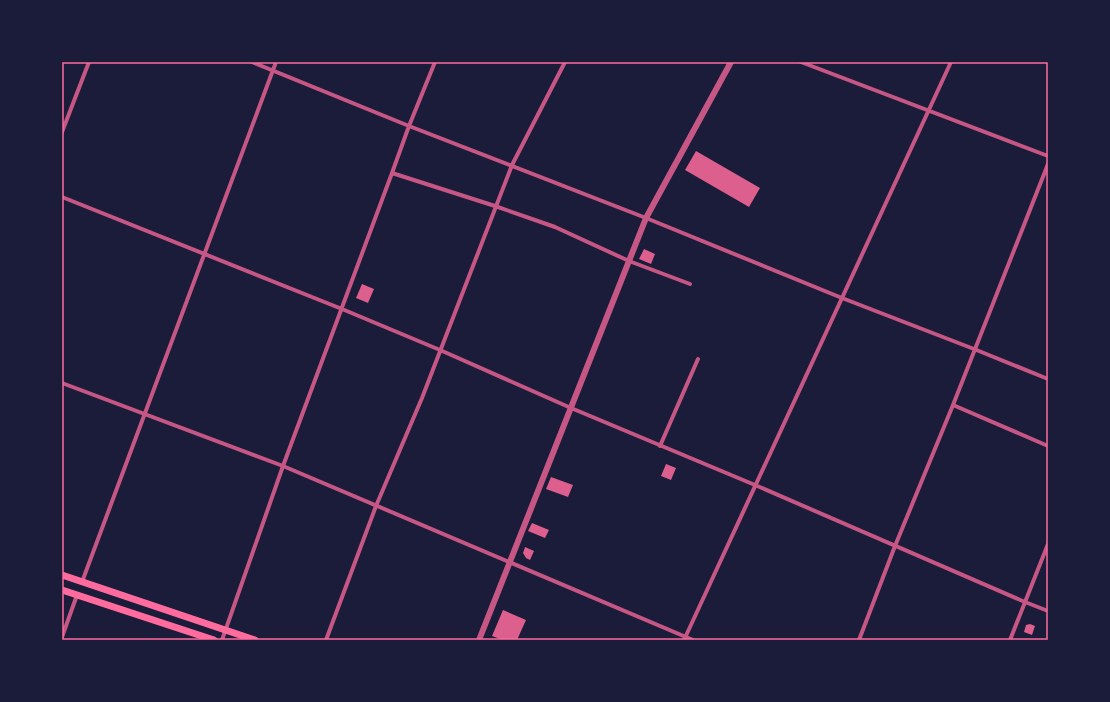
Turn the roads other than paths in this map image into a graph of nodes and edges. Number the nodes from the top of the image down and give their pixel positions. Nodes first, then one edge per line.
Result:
1 (89, 62) edge
2 (252, 62) edge
3 (276, 62) edge
4 (435, 62) edge
5 (565, 62) edge
6 (731, 62) edge
7 (801, 62) edge
8 (950, 62) edge
9 (272, 70) junction
10 (928, 110) junction
11 (409, 126) junction
12 (62, 132) edge
13 (1048, 156) edge
14 (1048, 164) edge
15 (512, 165) junction
16 (392, 174) junction
17 (62, 198) edge
18 (495, 206) junction
19 (646, 218) junction
20 (204, 254) junction
21 (629, 261) junction
22 (690, 284) dead end
23 (842, 298) junction
24 (342, 309) junction
25 (974, 349) junction
26 (440, 350) junction
27 (698, 358) dead end
28 (1048, 379) edge
29 (62, 382) edge
30 (953, 405) junction
31 (571, 408) junction
32 (145, 415) junction
33 (660, 446) junction
34 (1048, 446) edge
35 (283, 466) junction
36 (755, 485) junction
37 (376, 506) junction
38 (1048, 544) edge
39 (895, 546) junction
40 (510, 562) junction
41 (62, 575) edge
42 (82, 582) junction
43 (62, 590) edge
44 (77, 595) junction
45 (1025, 602) junction
46 (1048, 611) edge
47 (225, 630) junction
48 (62, 636) edge
49 (685, 638) edge
50 (214, 640) edge
51 (222, 640) edge
52 (255, 640) edge
53 (326, 640) edge
54 (480, 640) edge
55 (693, 640) edge
56 (859, 640) edge
57 (1010, 640) edge

1 - 12 street
2 - 9 street
3 - 9 street
4 - 11 street
5 - 15 street
6 - 19 street
7 - 10 street
8 - 10 street
9 - 11 street
9 - 20 street
10 - 13 street
10 - 23 street
11 - 15 street
11 - 16 street
14 - 25 street
15 - 18 street
15 - 19 street
16 - 18 street
16 - 24 street
17 - 20 street
18 - 21 street
18 - 26 street
19 - 21 street
19 - 23 street
20 - 24 street
20 - 32 street
21 - 22 street
21 - 31 street
23 - 25 street
23 - 36 street
24 - 26 street
24 - 35 street
25 - 28 street
25 - 30 street
26 - 31 street
26 - 37 street
27 - 33 street
29 - 32 street
30 - 34 street
30 - 39 street
31 - 33 street
31 - 40 street
32 - 35 street
32 - 42 street
33 - 36 street
35 - 37 street
35 - 47 street
36 - 39 street
36 - 49 street
37 - 40 street
37 - 53 street
38 - 45 street
39 - 45 street
39 - 56 street
40 - 49 street
40 - 54 street
41 - 42 main road
42 - 47 main road
43 - 44 main road
44 - 48 street
44 - 50 main road
45 - 46 street
45 - 57 street
47 - 51 street
47 - 52 main road
49 - 55 street

